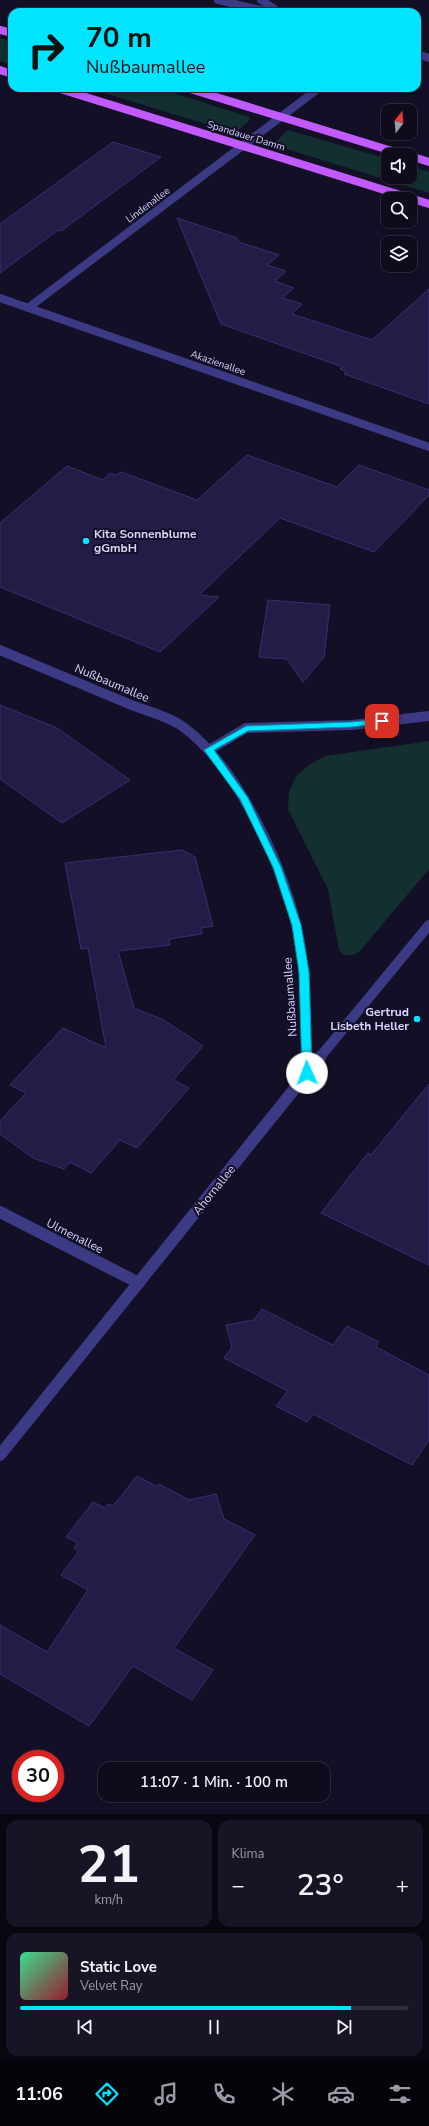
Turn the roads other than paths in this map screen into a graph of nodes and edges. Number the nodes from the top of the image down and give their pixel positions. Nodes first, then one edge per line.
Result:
1 (218, 0) edge
2 (261, 0) edge
3 (253, 8) edge
4 (273, 8) edge
5 (70, 92) edge
6 (200, 92) edge
7 (314, 92) edge
8 (280, 117) junction
9 (243, 146) junction
10 (382, 148) edge
11 (417, 158) edge
12 (429, 162) edge
13 (429, 204) edge
14 (0, 298) edge
15 (28, 308) junction
16 (429, 447) edge
17 (0, 650) edge
18 (429, 716) edge
19 (209, 750) junction
20 (429, 925) edge
21 (307, 1073) junction
22 (0, 1212) edge
23 (139, 1283) junction
24 (0, 1455) edge

1 - 3 street
2 - 4 street
5 - 9 main road, Spandauer Damm
6 - 8 main road
7 - 8 street, Lindenallee
8 - 9 street, Lindenallee
8 - 10 main road
9 - 13 main road, Spandauer Damm
9 - 15 street, Lindenallee
11 - 12 main road
14 - 15 street, Akazienallee
15 - 16 street, Akazienallee
17 - 19 street, Nußbaumallee
18 - 19 street
19 - 21 street, Nußbaumallee
20 - 21 street, Ahornallee
21 - 23 street, Ahornallee
22 - 23 street, Ulmenallee
23 - 24 street, Ahornallee

